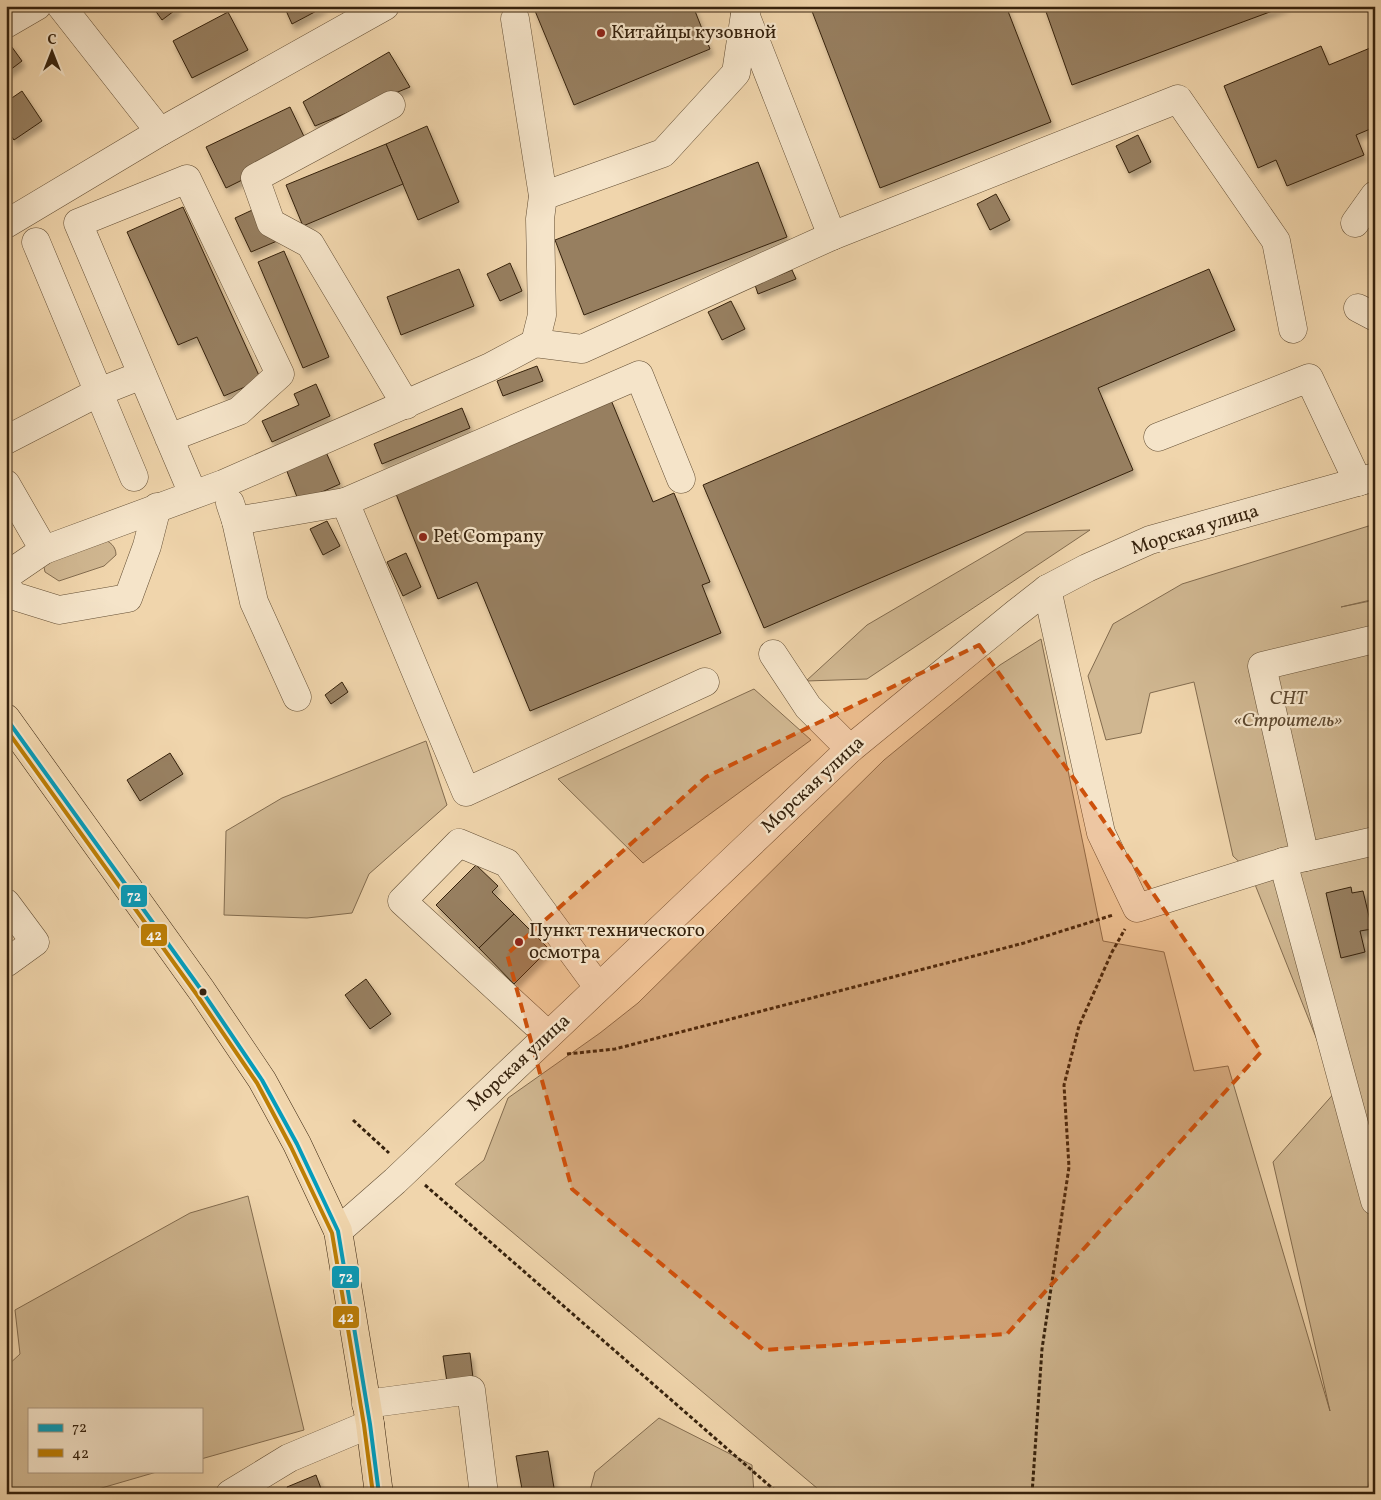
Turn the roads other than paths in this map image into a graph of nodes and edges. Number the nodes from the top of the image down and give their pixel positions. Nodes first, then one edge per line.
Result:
1 (37, 6) edge
2 (61, 6) edge
3 (385, 6) edge
4 (746, 10) edge
5 (515, 19) dead end
6 (6, 24) edge
7 (391, 105) dead end
8 (160, 132) junction
9 (1375, 195) edge
10 (543, 196) junction
11 (6, 224) edge
12 (1355, 224) dead end
13 (832, 236) junction
14 (36, 242) dead end
15 (1293, 329) dead end
16 (535, 343) junction
17 (142, 375) junction
18 (99, 392) junction
19 (406, 405) junction
20 (1158, 437) dead end
21 (169, 438) junction
22 (6, 440) edge
23 (134, 478) dead end
24 (681, 479) dead end
25 (1366, 480) edge
26 (6, 484) edge
27 (223, 484) junction
28 (193, 494) junction
29 (345, 502) junction
30 (156, 507) junction
31 (236, 521) junction
32 (44, 550) junction
33 (6, 576) edge
34 (6, 586) edge
35 (1047, 590) junction
36 (1375, 639) edge
37 (774, 654) dead end
38 (705, 682) dead end
39 (297, 697) dead end
40 (6, 718) edge
41 (850, 749) junction
42 (1375, 841) edge
43 (1294, 860) junction
44 (6, 903) edge
45 (6, 963) edge
46 (598, 988) junction
47 (554, 1045) junction
48 (1375, 1201) edge
49 (338, 1231) junction
50 (368, 1414) junction
51 (230, 1494) edge
52 (379, 1494) edge
53 (484, 1494) edge

1 - 6 street
2 - 8 street
3 - 8 street
4 - 10 street
4 - 13 street
5 - 10 street
7 - 19 street
8 - 11 street
9 - 12 street
10 - 16 street
13 - 15 street
13 - 16 street
14 - 18 street
16 - 19 street
17 - 18 street
17 - 21 street
17 - 21 street
18 - 22 street
18 - 23 street
19 - 27 street
20 - 25 street
21 - 28 street
24 - 29 street
25 - 35 street, Морская улица
26 - 32 street
27 - 28 street
27 - 31 street
28 - 30 street
29 - 31 street
29 - 38 street
30 - 32 street
30 - 34 street
31 - 39 street
32 - 33 street
35 - 41 street, Морская улица
35 - 43 street
36 - 43 street
37 - 41 street
40 - 49 main road
41 - 46 street, Морская улица
42 - 43 street
43 - 48 street
44 - 45 street
46 - 47 street, Морская улица
46 - 47 street
47 - 49 street, Морская улица
49 - 50 main road
50 - 51 street
50 - 52 main road
50 - 53 street

